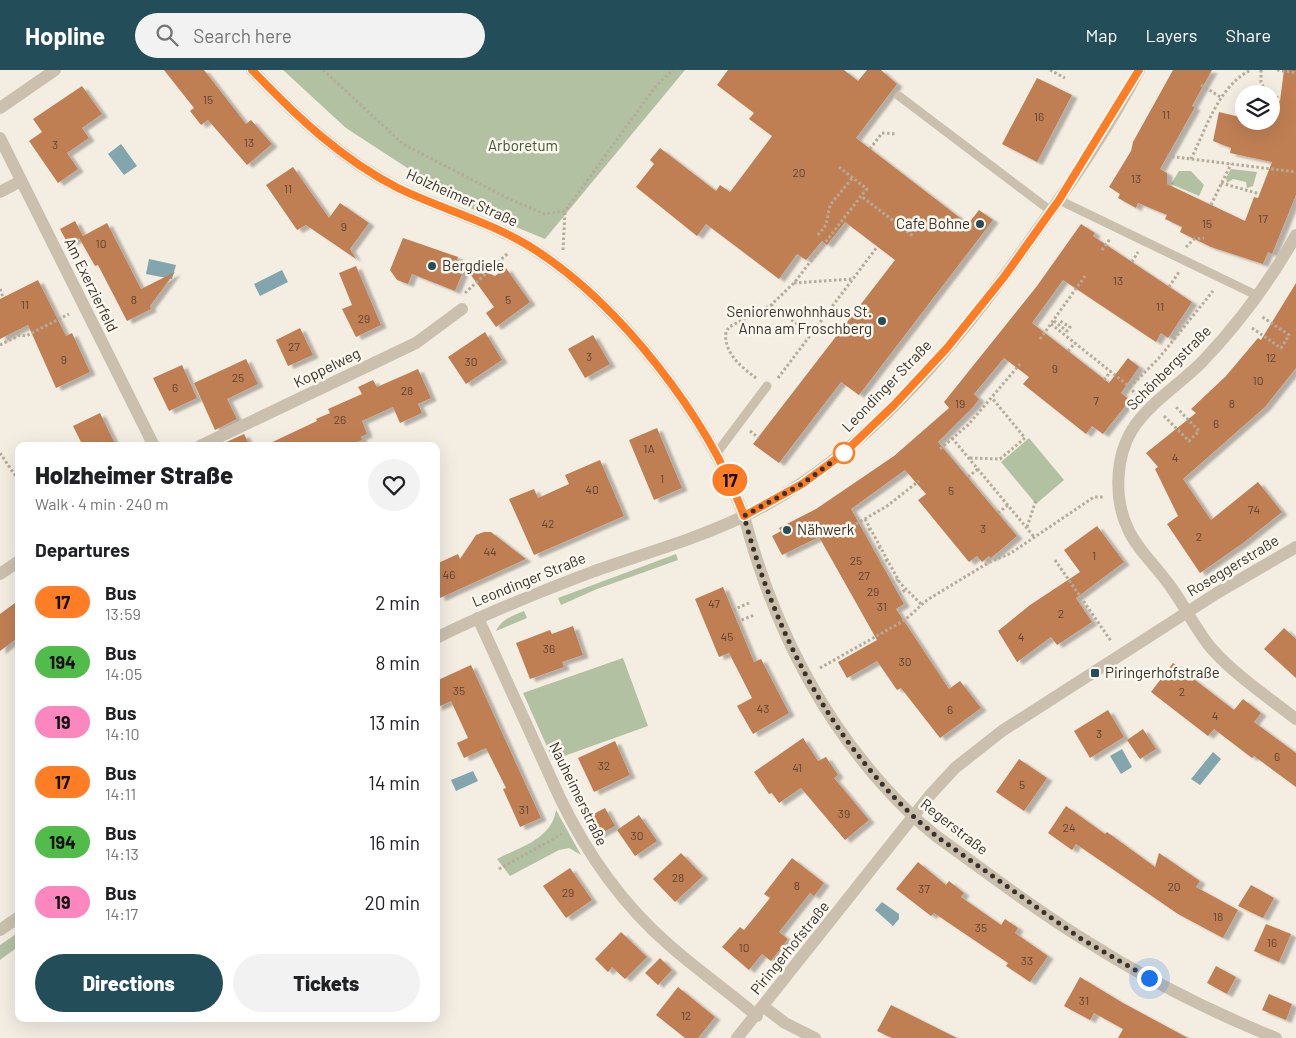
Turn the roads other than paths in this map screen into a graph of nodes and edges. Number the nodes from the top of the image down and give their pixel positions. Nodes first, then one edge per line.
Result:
1 (55, 70) edge
2 (252, 70) edge
3 (1139, 70) edge
4 (900, 96) dead end
5 (0, 108) edge
6 (0, 138) edge
7 (21, 181) junction
8 (0, 192) edge
9 (1059, 200) junction
10 (1051, 212) junction
11 (1296, 235) edge
12 (1256, 295) junction
13 (462, 309) road end
14 (767, 386) road end
15 (152, 442) edge
16 (208, 442) edge
17 (716, 454) junction
18 (744, 516) junction
19 (1296, 547) edge
20 (15, 564) edge
21 (0, 574) edge
22 (1188, 613) junction
23 (478, 618) junction
24 (440, 636) edge
25 (1296, 719) edge
26 (914, 818) junction
27 (15, 920) edge
28 (0, 930) edge
29 (760, 1011) junction
30 (737, 1038) edge
31 (815, 1038) edge
32 (1276, 1038) edge

1 - 5 street
2 - 17 street, Holzheimer Straße
3 - 9 street, Leondinger Straße
4 - 10 lane
6 - 7 street, Am Exerzierfeld
7 - 8 street
7 - 15 street, Am Exerzierfeld
9 - 10 street, Leondinger Straße
9 - 12 lane
10 - 18 street, Leondinger Straße
11 - 12 street, Schönbergstraße
12 - 22 street, Schönbergstraße
13 - 16 street, Koppelweg
14 - 17 lane
17 - 18 street, Holzheimer Straße
18 - 23 street, Leondinger Straße
18 - 26 street, Regerstraße
19 - 22 street, Roseggerstraße
20 - 21 street
22 - 25 street, Schönbergstraße
22 - 26 street, Piringerhofstraße
23 - 24 street, Leondinger Straße
23 - 29 street, Nauheimerstraße
26 - 29 street, Piringerhofstraße
26 - 32 street, Regerstraße
27 - 28 street
29 - 30 street, Piringerhofstraße
29 - 31 street, Nauheimerstraße

